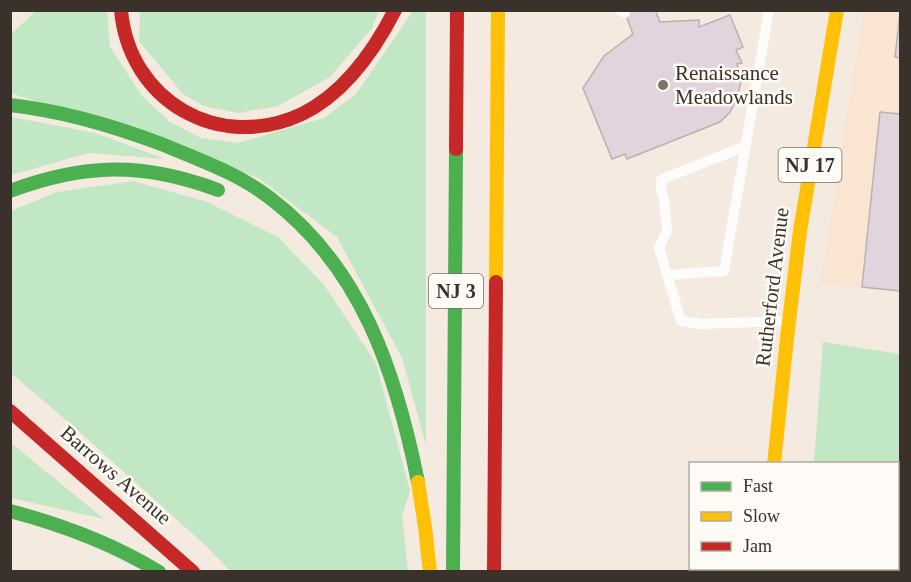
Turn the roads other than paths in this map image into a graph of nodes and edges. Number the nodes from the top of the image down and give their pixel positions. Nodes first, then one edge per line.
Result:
1 (121, 10) edge
2 (395, 10) edge
3 (457, 10) edge
4 (769, 10) edge
5 (837, 10) edge
6 (500, 15) edge
7 (10, 105) edge
8 (746, 146) junction
9 (10, 191) edge
10 (228, 194) dead end
11 (276, 220) dead end
12 (667, 275) junction
13 (789, 321) junction
14 (379, 340) junction
15 (10, 411) edge
16 (774, 462) edge
17 (10, 511) edge
18 (159, 572) edge
19 (193, 572) edge
20 (430, 572) edge
21 (453, 572) edge
22 (494, 572) edge

1 - 2 main road
3 - 21 main road, NJ 3
4 - 8 lane
5 - 13 main road, Rutherford Avenue / NJ 17
6 - 22 main road, NJ 3
7 - 14 main road
8 - 12 lane
8 - 12 lane
9 - 10 main road
11 - 14 main road
12 - 13 lane
13 - 16 main road, Rutherford Avenue / NJ 17
14 - 20 main road
15 - 19 main road, Barrows Avenue
17 - 18 main road

